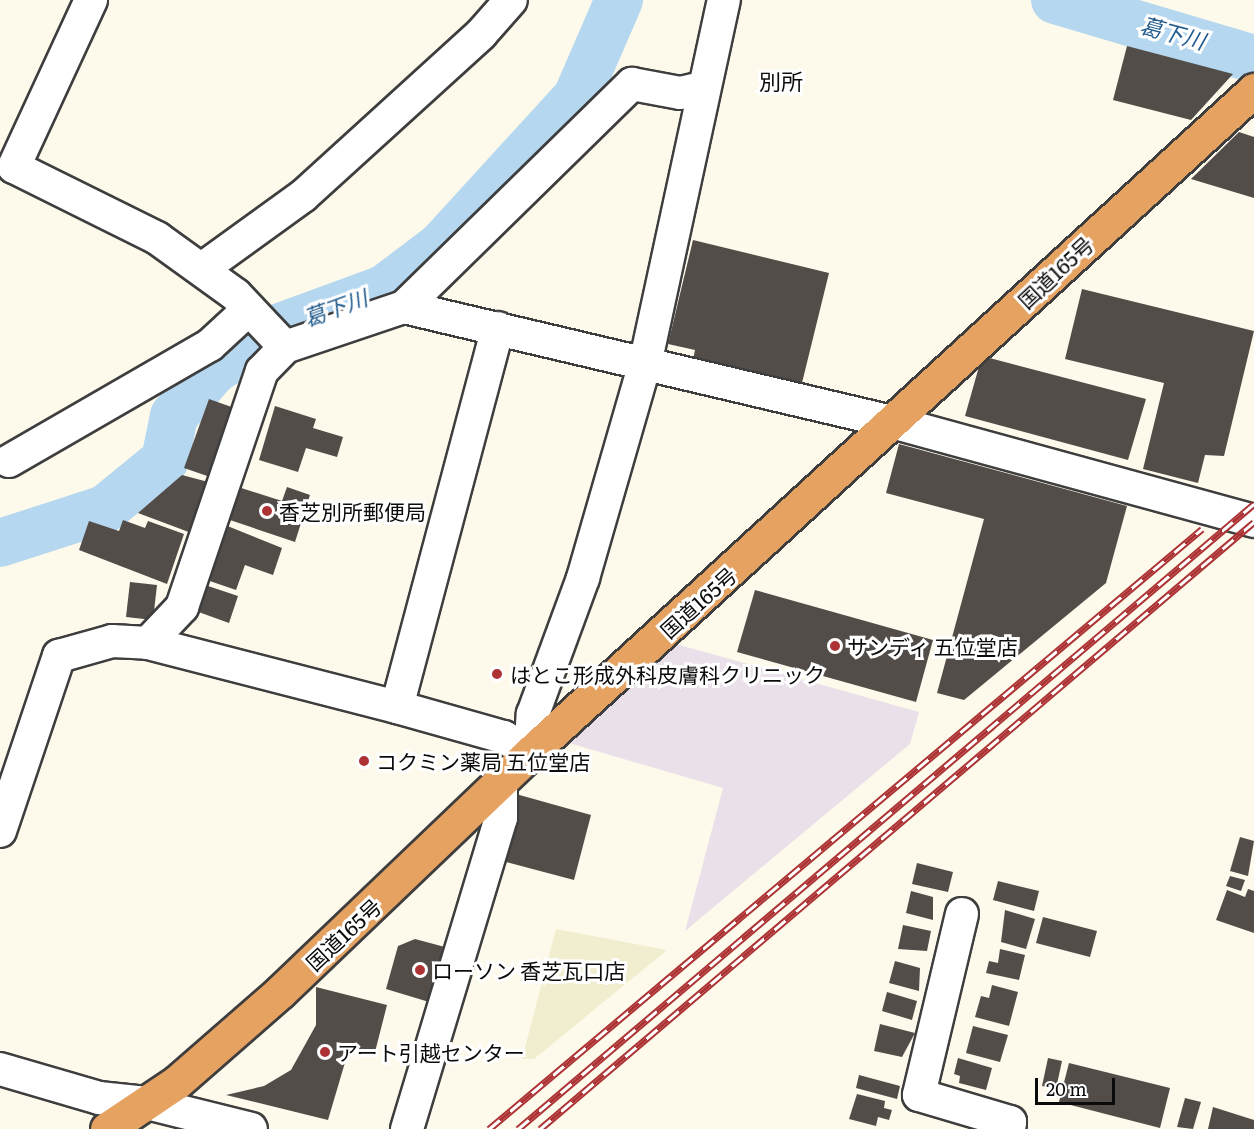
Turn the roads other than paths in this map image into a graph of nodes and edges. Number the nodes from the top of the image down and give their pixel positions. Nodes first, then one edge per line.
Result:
1 (91, 0) edge
2 (511, 0) edge
3 (724, 0) edge
4 (701, 88) junction
5 (1254, 90) edge
6 (7, 165) edge
7 (202, 268) junction
8 (404, 307) junction
9 (249, 309) junction
10 (498, 328) junction
11 (285, 347) junction
12 (646, 360) junction
13 (892, 422) junction
14 (9, 461) dead end
15 (1254, 522) edge
16 (148, 643) junction
17 (398, 707) junction
18 (530, 753) junction
19 (501, 781) junction
20 (0, 831) edge
21 (962, 914) dead end
22 (0, 1069) edge
23 (147, 1103) junction
24 (107, 1129) edge
25 (251, 1129) edge
26 (407, 1129) edge
27 (1009, 1129) edge

1 - 6 street
2 - 7 street
3 - 4 street
4 - 8 street
4 - 12 street
5 - 13 highway, 国道165号
6 - 7 street
7 - 9 street
8 - 10 street
8 - 11 street
9 - 11 street
9 - 14 street
10 - 12 street
10 - 17 street
11 - 16 street
12 - 13 street
12 - 18 street
13 - 15 street
13 - 18 highway, 国道165号
16 - 17 street
16 - 20 street
17 - 18 street
18 - 19 highway, 国道165号
19 - 23 highway, 国道165号
19 - 26 street
21 - 27 street
22 - 23 street
23 - 24 highway, 国道165号
23 - 25 street

